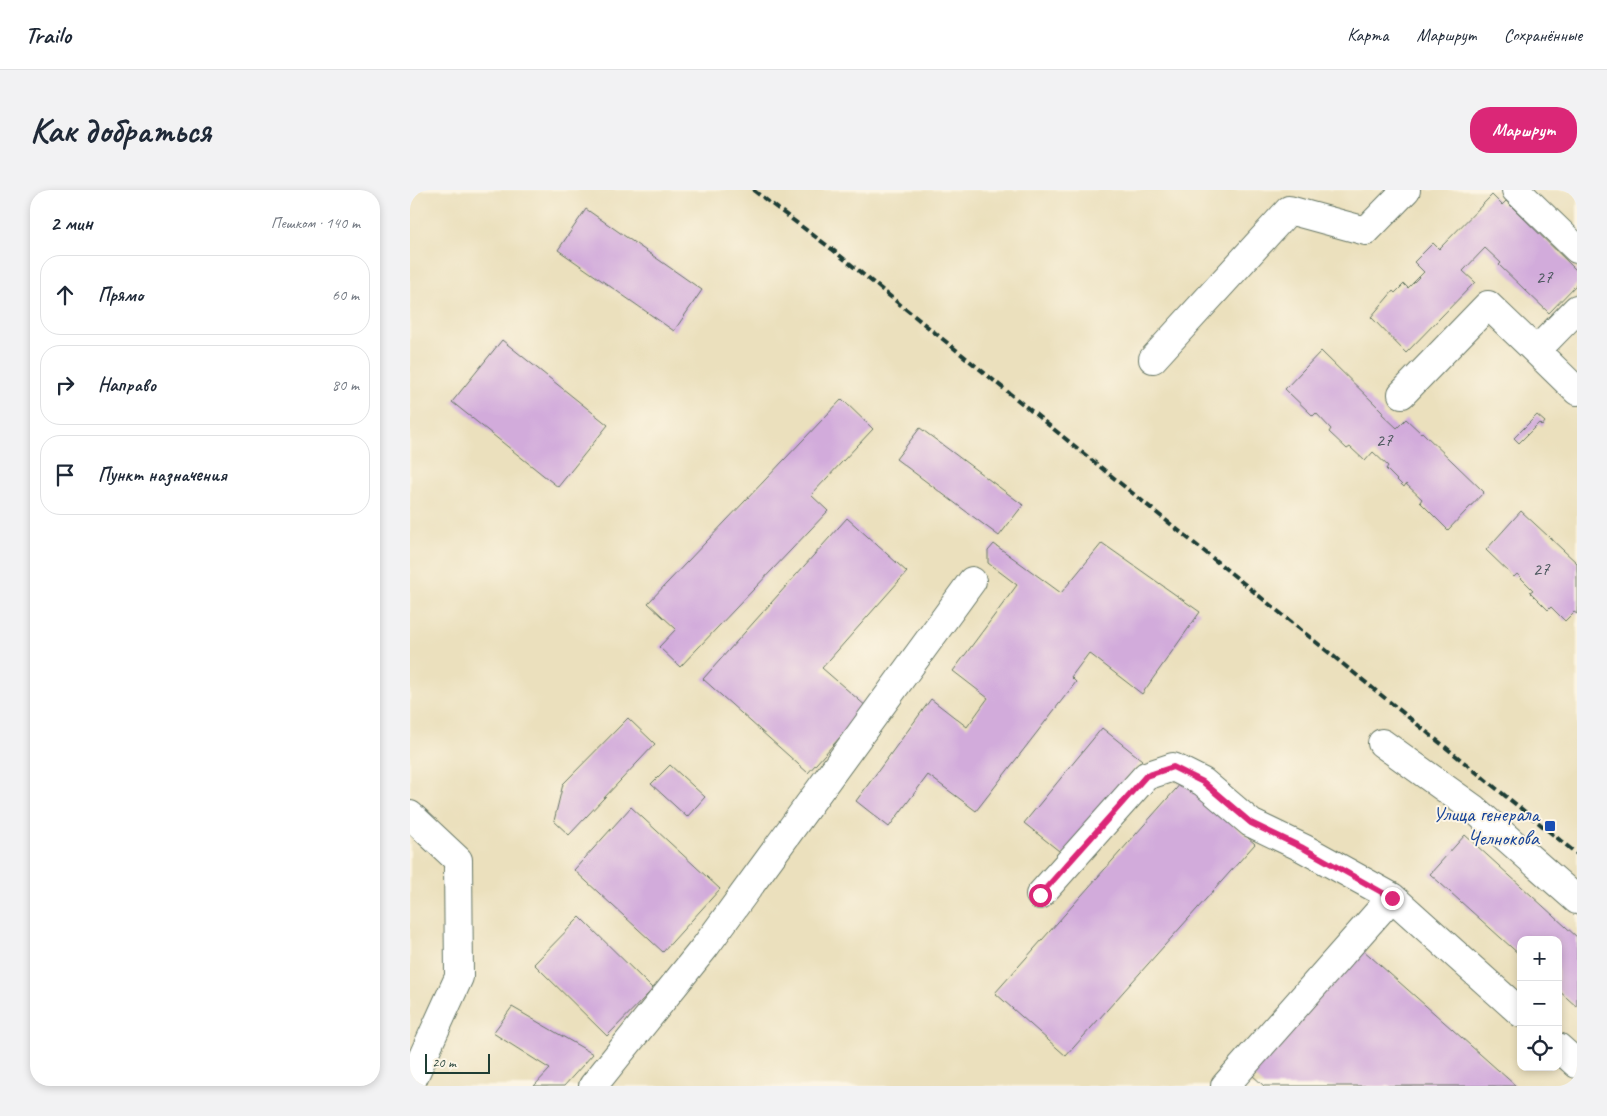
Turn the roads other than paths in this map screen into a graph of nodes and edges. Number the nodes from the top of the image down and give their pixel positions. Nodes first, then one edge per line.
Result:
1 (1406, 190) edge
2 (1516, 190) edge
3 (1577, 249) edge
4 (1577, 309) edge
5 (1536, 351) junction
6 (1153, 359) dead end
7 (1577, 391) edge
8 (1402, 394) dead end
9 (972, 581) dead end
10 (1382, 743) dead end
11 (410, 815) edge
12 (1040, 895) dead end
13 (1392, 898) junction
14 (1577, 900) edge
15 (1517, 1010) edge
16 (1562, 1051) edge
17 (1577, 1064) edge
18 (410, 1086) edge
19 (593, 1086) edge
20 (1226, 1086) edge

1 - 6 street
2 - 3 street
4 - 5 street
5 - 7 street
5 - 8 street
9 - 19 street
10 - 14 street
11 - 18 street
12 - 13 street
13 - 15 street
13 - 20 street
16 - 17 street

